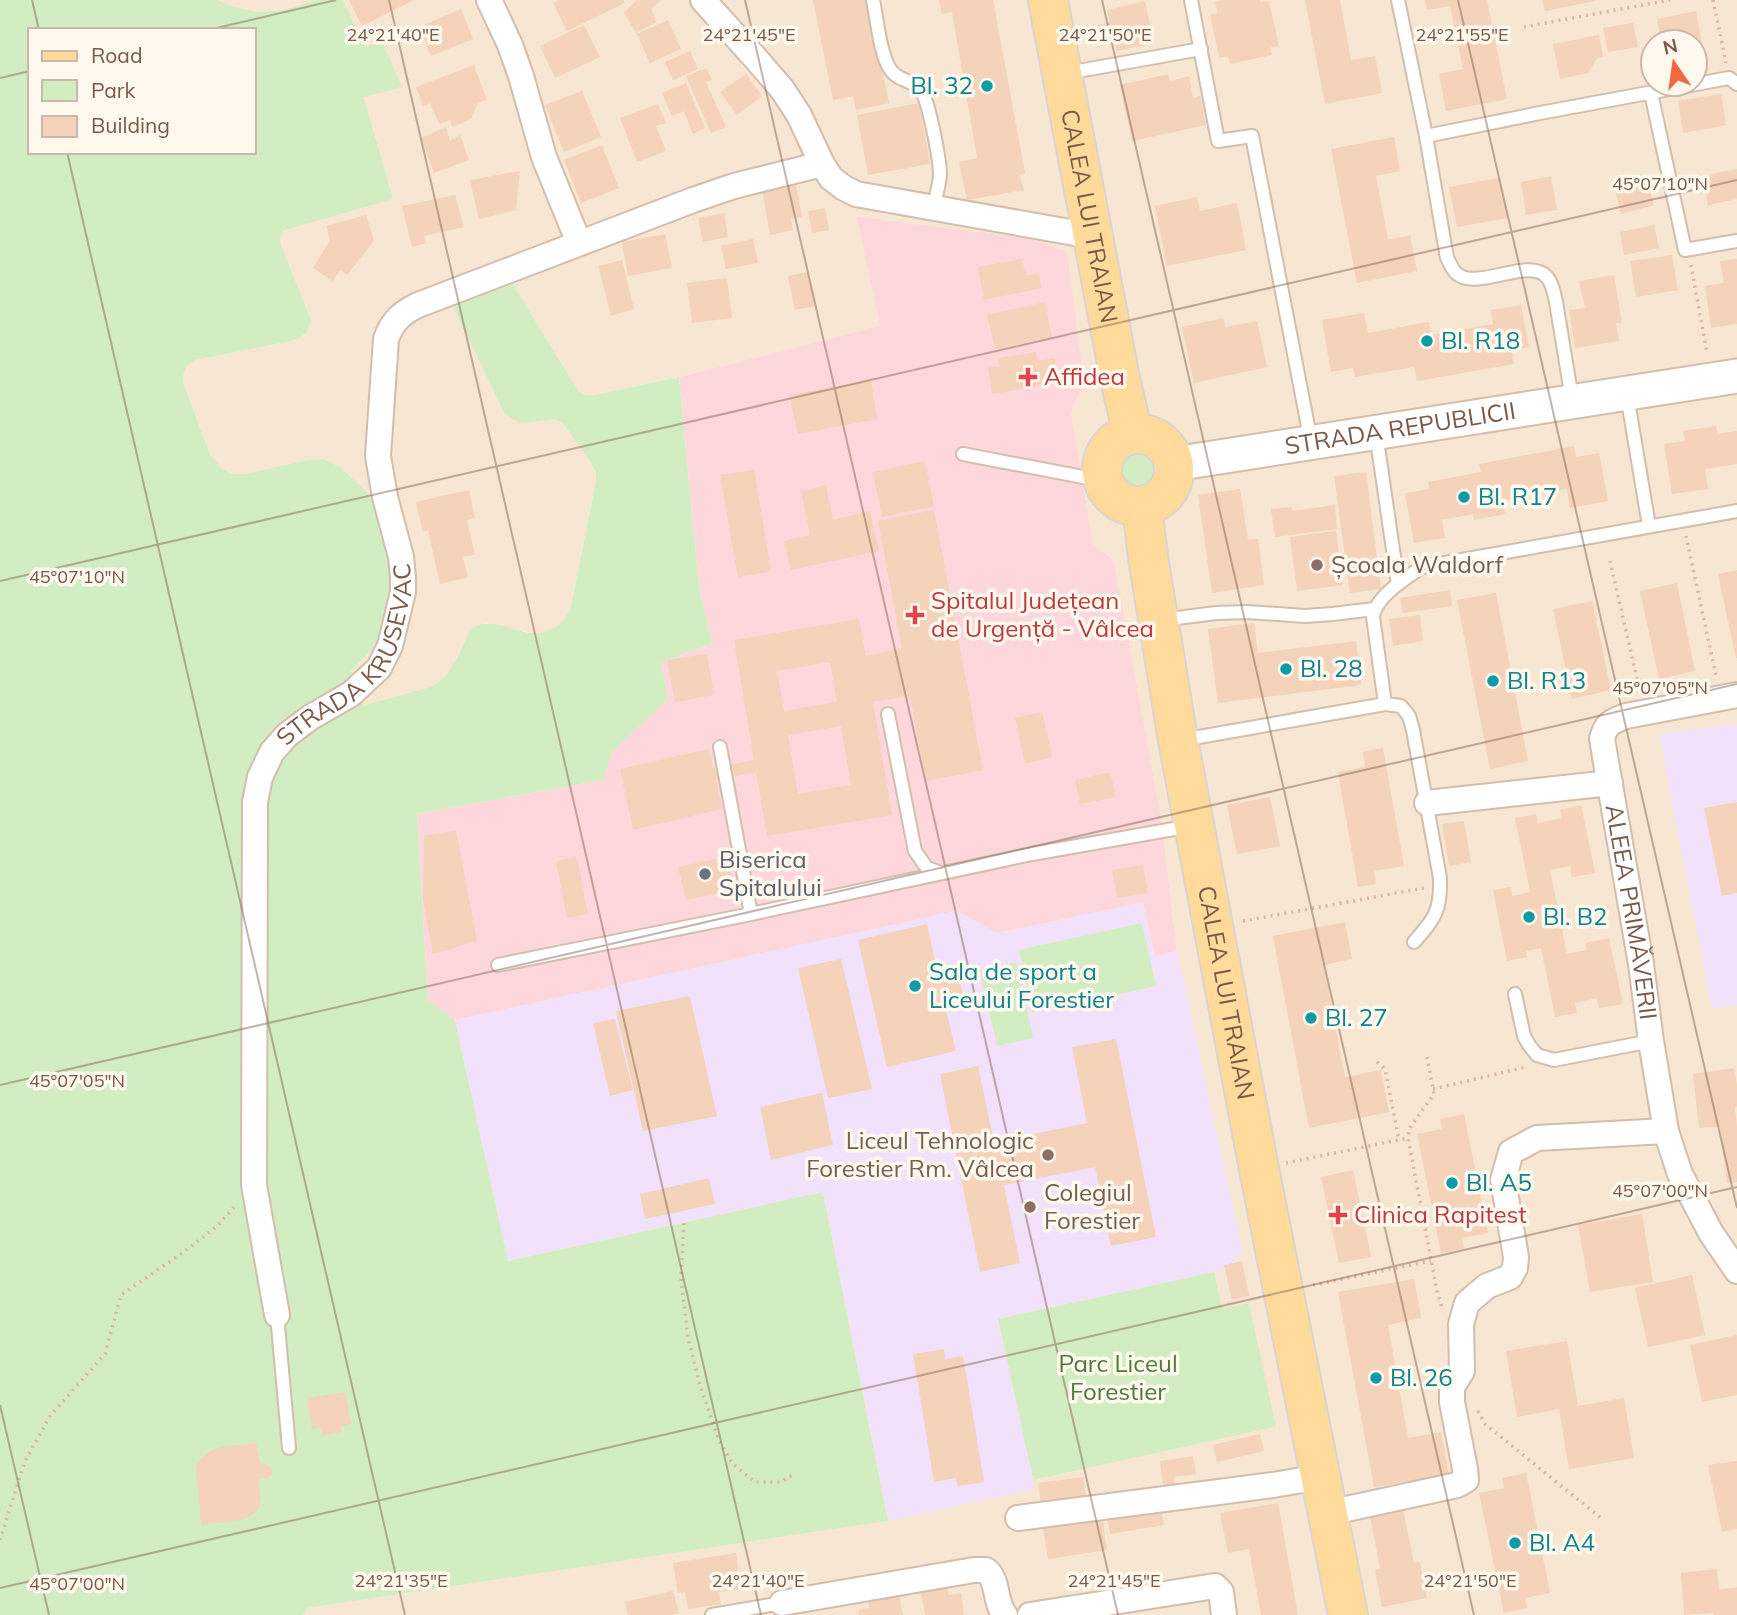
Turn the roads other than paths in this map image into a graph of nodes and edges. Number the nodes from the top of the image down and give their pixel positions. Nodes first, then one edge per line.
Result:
1 (489, 0) edge
2 (702, 0) edge
3 (873, 0) edge
4 (1048, 0) edge
5 (1192, 0) edge
6 (1398, 0) edge
7 (1201, 49) junction
8 (1062, 74) junction
9 (1733, 81) edge
10 (1709, 85) edge
11 (1639, 95) edge
12 (1652, 98) edge
13 (1426, 136) junction
14 (822, 164) junction
15 (933, 208) junction
16 (1092, 236) junction
17 (1737, 241) edge
18 (579, 243) junction
19 (1724, 378) edge
20 (1627, 393) junction
21 (1572, 402) junction
22 (1376, 433) junction
23 (1133, 434) junction
24 (1311, 443) junction
25 (963, 454) dead end
26 (1174, 464) junction
27 (1104, 481) junction
28 (1142, 506) junction
29 (1737, 511) edge
30 (1649, 526) junction
31 (1398, 584) junction
32 (1374, 608) junction
33 (1158, 620) junction
34 (1729, 697) edge
35 (1385, 704) junction
36 (888, 714) dead end
37 (1178, 740) junction
38 (720, 747) dead end
39 (1610, 783) junction
40 (1427, 803) junction
41 (1195, 825) junction
42 (942, 873) junction
43 (751, 914) junction
44 (1415, 942) dead end
45 (498, 965) dead end
46 (1515, 994) dead end
47 (1651, 1041) junction
48 (1666, 1131) junction
49 (1737, 1271) edge
50 (277, 1315) joint
51 (289, 1448) dead end
52 (1324, 1495) junction
53 (1018, 1518) dead end
54 (782, 1603) joint
55 (712, 1615) edge
56 (1005, 1615) edge
57 (1030, 1615) edge
58 (1224, 1615) edge
59 (1348, 1615) edge

1 - 18 street
2 - 14 street
3 - 15 lane
4 - 8 main road, CALEA LUI TRAIAN
5 - 7 lane
6 - 13 lane
7 - 8 lane
7 - 24 lane
8 - 16 main road, CALEA LUI TRAIAN
9 - 10 lane
11 - 13 lane
12 - 17 lane
13 - 21 lane
14 - 15 street
14 - 18 street, STRADA KRUSEVAC
15 - 16 street
16 - 23 main road, CALEA LUI TRAIAN
18 - 50 street, STRADA KRUSEVAC
19 - 20 main road, STRADA REPUBLICII
20 - 21 main road, STRADA REPUBLICII
20 - 30 lane
21 - 22 main road, STRADA REPUBLICII
22 - 24 main road, STRADA REPUBLICII
22 - 31 lane
23 - 26 main road
23 - 27 main road
24 - 26 main road, STRADA REPUBLICII
25 - 27 lane
26 - 28 main road
27 - 28 main road
28 - 33 main road, CALEA LUI TRAIAN
29 - 30 lane
30 - 31 lane
31 - 32 lane
32 - 33 lane
32 - 35 lane
33 - 37 main road, CALEA LUI TRAIAN
34 - 39 street, ALEEA PRIMĂVERII
35 - 37 lane
35 - 40 lane
36 - 42 lane
37 - 41 main road, CALEA LUI TRAIAN
38 - 43 lane
39 - 40 street
39 - 47 street, ALEEA PRIMĂVERII
40 - 44 lane
41 - 42 lane
41 - 52 main road, CALEA LUI TRAIAN
42 - 43 lane
43 - 45 lane
46 - 47 lane, ALEEA PRIMĂVERII
47 - 48 street, ALEEA PRIMĂVERII
48 - 49 street, ALEEA PRIMĂVERII
48 - 52 street
50 - 51 lane
52 - 53 street
52 - 59 main road, CALEA LUI TRAIAN
54 - 55 lane
54 - 56 street
57 - 58 street

